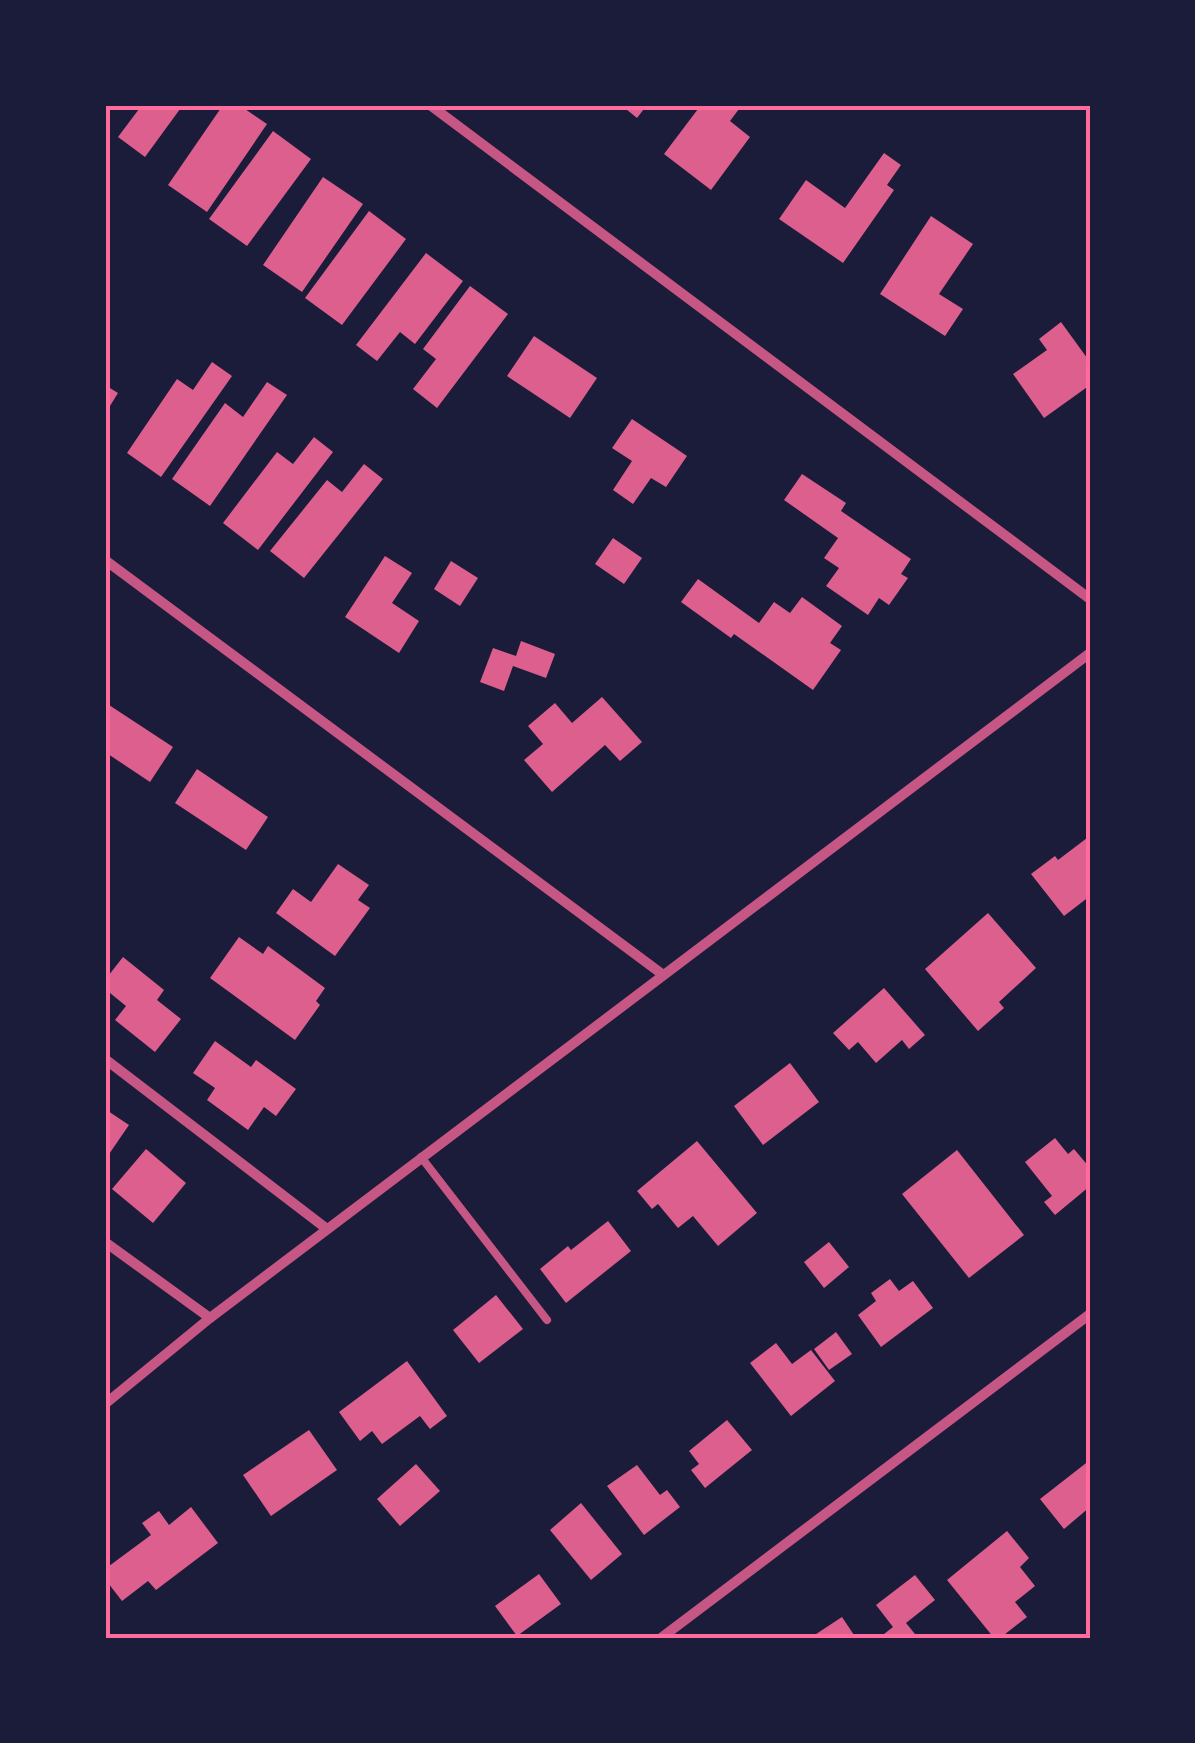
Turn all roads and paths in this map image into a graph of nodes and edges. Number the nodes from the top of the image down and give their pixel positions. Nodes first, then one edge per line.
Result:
1 (430, 105) edge
2 (105, 560) edge
3 (1090, 599) edge
4 (1090, 654) edge
5 (662, 974) junction
6 (105, 1059) edge
7 (421, 1157) junction
8 (327, 1228) junction
9 (105, 1242) edge
10 (1090, 1314) edge
11 (210, 1318) junction
12 (547, 1320) dead end
13 (105, 1404) edge
14 (661, 1638) edge

1 - 3 street
2 - 5 street
4 - 5 street
5 - 7 street
6 - 8 street
7 - 8 street
7 - 12 lane
8 - 11 street
9 - 11 street
10 - 14 street
11 - 13 street

